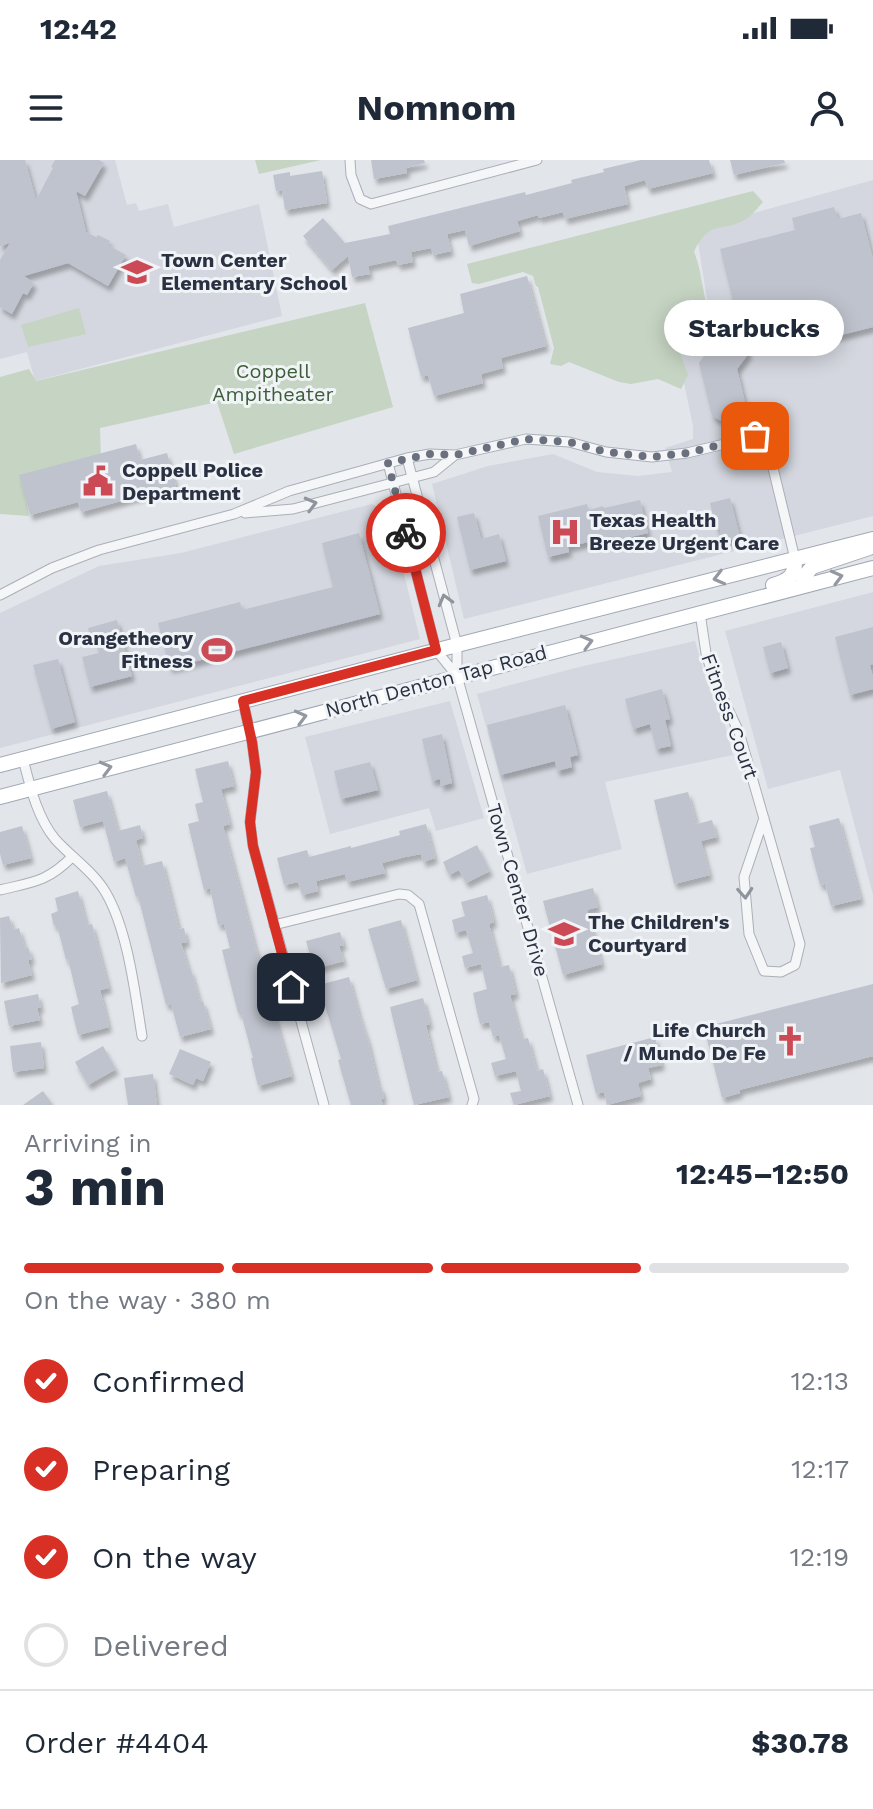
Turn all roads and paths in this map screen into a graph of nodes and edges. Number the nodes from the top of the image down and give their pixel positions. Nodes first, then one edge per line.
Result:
1 (350, 160) edge
2 (537, 160) edge
3 (455, 455) junction
4 (407, 458) junction
5 (388, 463) junction
6 (413, 477) junction
7 (393, 483) junction
8 (234, 514) junction
9 (873, 539) edge
10 (873, 546) edge
11 (795, 559) junction
12 (873, 568) edge
13 (801, 586) junction
14 (0, 595) edge
15 (707, 611) junction
16 (457, 645) junction
17 (436, 650) junction
18 (457, 676) junction
19 (243, 701) junction
20 (249, 730) junction
21 (23, 759) junction
22 (0, 765) edge
23 (31, 788) junction
24 (0, 797) edge
25 (764, 818) junction
26 (72, 857) junction
27 (0, 890) edge
28 (274, 925) junction
29 (142, 1036) dead end
30 (473, 1102) edge
31 (324, 1105) edge
32 (578, 1105) edge

1 - 2 street
3 - 4 street
3 - 6 street
3 - 11 street
4 - 5 street
4 - 6 street, Town Center Drive
5 - 7 street, Town Center Drive
5 - 8 street
6 - 7 street
16 -> 6 street, Town Center Drive
8 -> 7 street
7 - 17 street, Town Center Drive
8 - 14 street
9 - 11 main road, North Denton Tap Road
10 - 13 main road
11 - 15 main road
11 -> 16 main road, North Denton Tap Road
13 -> 12 main road, North Denton Tap Road
13 - 15 main road, North Denton Tap Road
18 -> 15 main road, North Denton Tap Road
15 - 25 street, Fitness Court
16 - 17 main road, North Denton Tap Road
16 - 18 street, Town Center Drive
17 - 18 street, Town Center Drive
17 - 19 main road, North Denton Tap Road
20 -> 18 main road, North Denton Tap Road
18 - 32 street, Town Center Drive
19 - 20 street
19 - 21 main road, North Denton Tap Road
23 -> 20 main road, North Denton Tap Road
20 - 28 street
21 - 22 main road, North Denton Tap Road
21 - 23 street
23 - 24 main road, North Denton Tap Road
23 - 26 street
25 -> 25 street, Fitness Court
26 - 27 street
26 - 29 street
28 - 30 street
28 - 31 street

